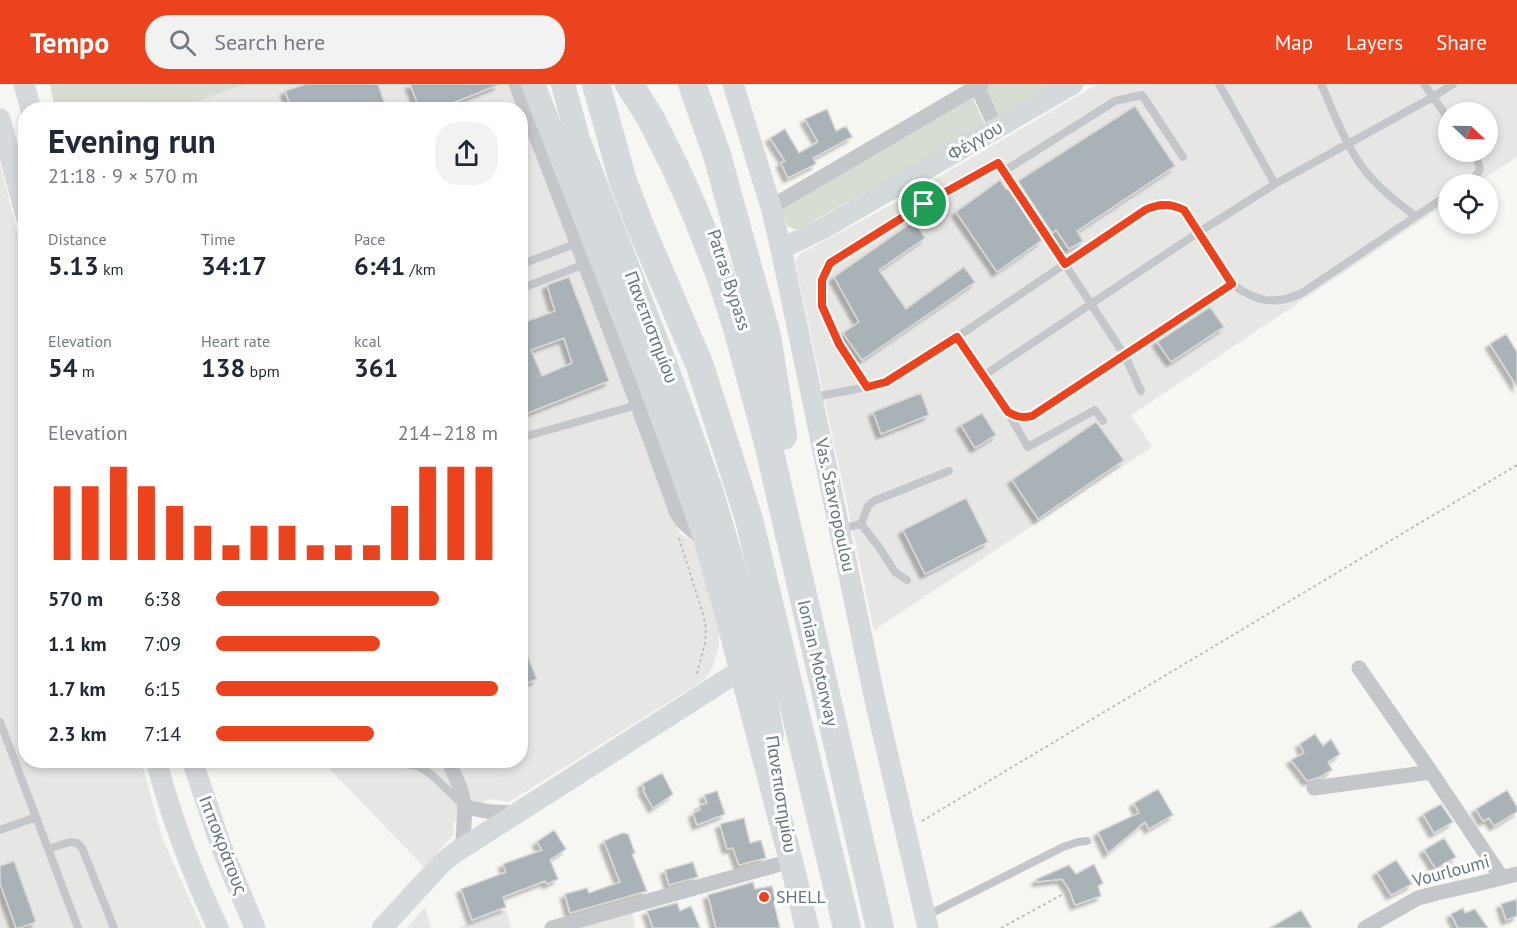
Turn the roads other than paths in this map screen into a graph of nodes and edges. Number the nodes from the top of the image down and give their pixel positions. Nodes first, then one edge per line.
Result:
1 (24, 84) edge
2 (516, 84) edge
3 (533, 84) edge
4 (563, 84) edge
5 (596, 84) edge
6 (692, 84) edge
7 (733, 84) edge
8 (1073, 84) edge
9 (1321, 84) edge
10 (1424, 84) edge
11 (1453, 84) edge
12 (978, 85) edge
13 (1222, 85) edge
14 (639, 88) edge
15 (1433, 97) junction
16 (29, 102) edge
17 (523, 102) edge
18 (1438, 104) edge
19 (528, 115) edge
20 (0, 118) edge
21 (996, 128) junction
22 (1349, 143) junction
23 (1183, 157) dead end
24 (1004, 171) junction
25 (1275, 184) junction
26 (18, 186) edge
27 (1438, 201) edge
28 (771, 207) junction
29 (1415, 216) junction
30 (1199, 232) junction
31 (577, 243) junction
32 (781, 249) junction
33 (528, 262) edge
34 (585, 264) junction
35 (1065, 264) junction
36 (1232, 284) junction
37 (528, 286) edge
38 (1090, 303) junction
39 (957, 337) junction
40 (1125, 356) junction
41 (984, 376) junction
42 (867, 387) junction
43 (1141, 391) dead end
44 (813, 397) junction
45 (755, 399) joint
46 (637, 405) junction
47 (1008, 412) junction
48 (1103, 422) dead end
49 (528, 436) edge
50 (949, 471) dead end
51 (792, 485) junction
52 (861, 524) junction
53 (840, 529) junction
54 (706, 541) junction
55 (907, 580) dead end
56 (749, 665) junction
57 (1359, 668) dead end
58 (0, 722) edge
59 (158, 768) edge
60 (195, 768) edge
61 (421, 768) edge
62 (452, 768) edge
63 (1431, 772) junction
64 (1314, 788) dead end
65 (465, 807) junction
66 (516, 813) junction
67 (36, 817) junction
68 (0, 830) edge
69 (1087, 841) dead end
70 (48, 849) junction
71 (456, 852) junction
72 (791, 861) junction
73 (1517, 874) edge
74 (1502, 878) junction
75 (927, 922) edge
76 (78, 928) edge
77 (114, 928) edge
78 (218, 928) edge
79 (255, 928) edge
80 (382, 928) edge
81 (552, 928) edge
82 (807, 928) edge
83 (847, 928) edge
84 (880, 928) edge
85 (892, 928) edge
86 (1365, 928) edge

1 - 16 street
2 - 17 street
3 - 54 main road, Πανεπιστημίου
4 - 56 main road, Πανεπιστημίου
5 - 83 highway, Ionian Motorway
6 - 51 highway
7 - 28 street, Vas. Stavropoulou
8 - 21 street, Φέγγου
9 - 22 lane
10 - 15 lane
11 - 15 lane
12 - 21 street
12 - 28 street
13 - 25 lane
14 - 45 highway, Patras Bypass
14 - 51 highway, Patras Bypass
15 - 18 lane
15 - 22 lane
19 - 31 street
20 - 26 street
21 - 32 street, Φέγγου
22 - 25 lane
22 - 29 lane
23 - 24 lane
24 - 35 lane
24 - 42 lane
25 - 30 lane
27 - 29 lane
28 - 32 street, Vas. Stavropoulou
29 - 36 lane
30 - 35 lane
30 - 36 lane
30 - 38 lane
31 - 33 lane
31 - 34 street
32 - 44 street, Vas. Stavropoulou
34 - 37 lane
34 - 46 street
35 - 38 lane
35 - 39 lane
36 - 40 lane
38 - 40 lane
38 - 41 lane
39 - 41 lane
39 - 42 lane
40 - 43 lane
40 - 47 lane
41 - 47 lane
42 - 44 lane
44 - 53 street, Vas. Stavropoulou
45 - 84 highway, Ionian Motorway
46 - 49 lane
46 - 54 street
47 - 48 lane
50 - 52 lane
51 - 85 highway, Ionian Motorway
52 - 53 lane
52 - 55 lane
53 - 75 street, Vas. Stavropoulou
54 - 56 main road, Πανεπιστημίου
56 - 66 street
56 - 72 main road, Πανεπιστημίου
57 - 63 street
58 - 67 lane
59 - 78 street, Ιπποκράτους
60 - 79 street, Ιπποκράτους
61 - 65 lane
62 - 65 street
63 - 64 street
63 - 74 street
65 - 66 street
65 - 71 street
66 - 71 street
67 - 68 lane
67 - 70 lane
69 - 75 lane
70 - 76 lane
70 - 77 lane
71 - 80 street
72 - 81 street
72 - 82 main road, Πανεπιστημίου
73 - 74 street, Vourloumi
74 - 86 street, Vourloumi

